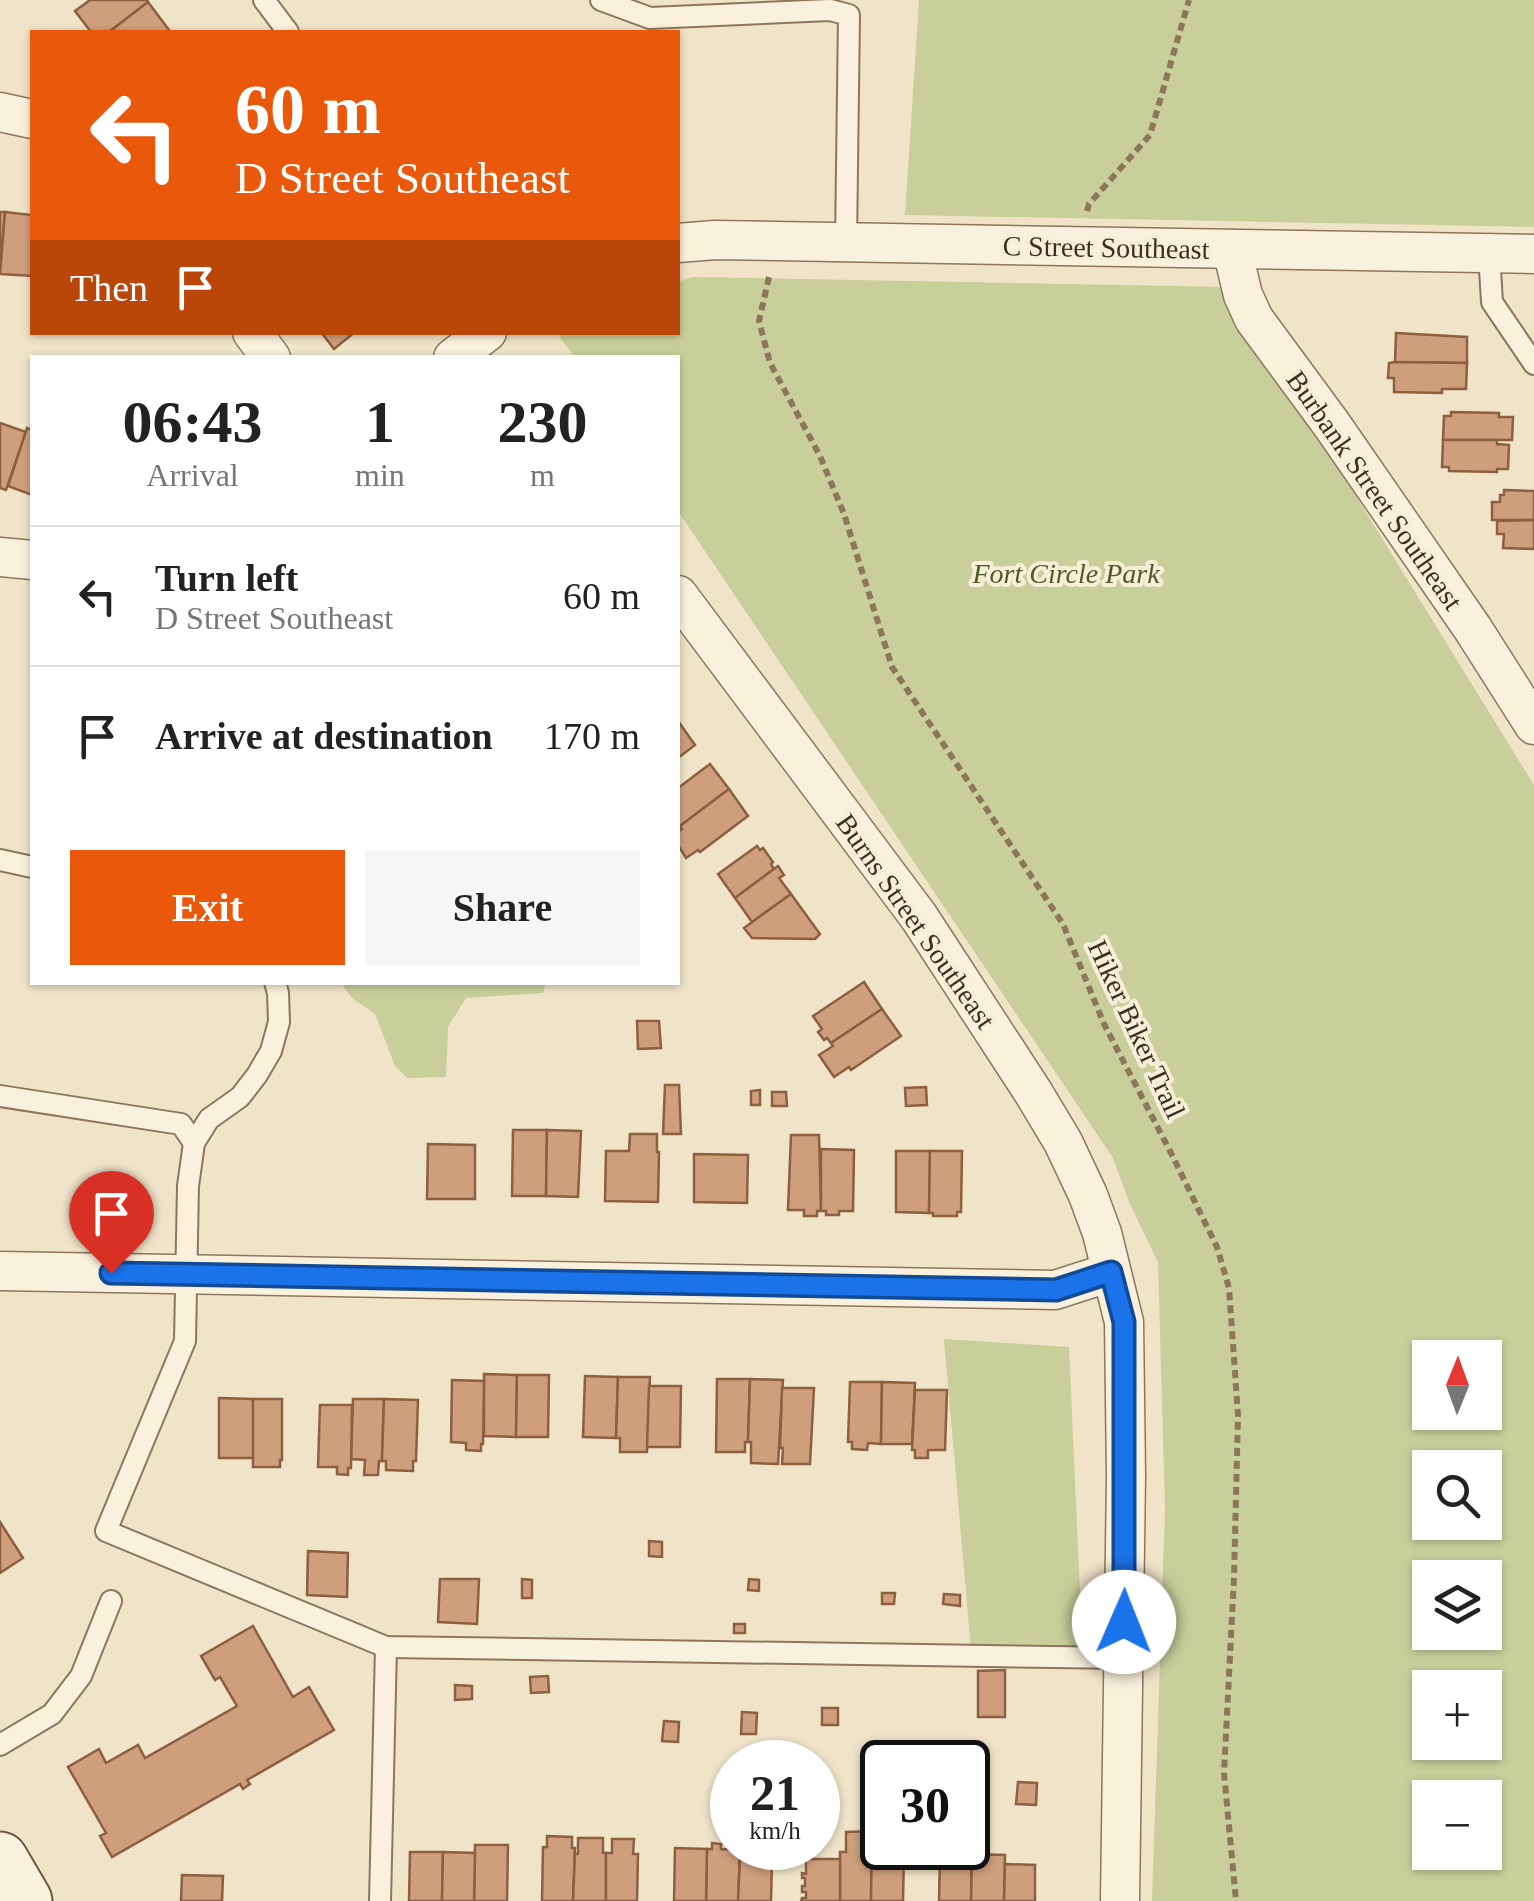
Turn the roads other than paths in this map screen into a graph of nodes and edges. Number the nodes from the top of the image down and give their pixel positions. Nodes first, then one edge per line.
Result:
1 (264, 0) edge
2 (601, 0) edge
3 (849, 8) edge
4 (286, 30) edge
5 (0, 112) edge
6 (30, 119) edge
7 (846, 242) junction
8 (680, 243) edge
9 (1232, 249) junction
10 (1489, 253) junction
11 (1534, 254) edge
12 (1534, 364) edge
13 (0, 557) edge
14 (30, 560) edge
15 (680, 598) edge
16 (1534, 725) edge
17 (0, 860) edge
18 (30, 867) edge
19 (276, 985) edge
20 (0, 1096) edge
21 (194, 1143) junction
22 (0, 1272) edge
23 (1111, 1272) junction
24 (185, 1274) junction
25 (111, 1601) dead end
26 (386, 1647) junction
27 (1124, 1658) junction
28 (0, 1745) edge
29 (0, 1860) edge
30 (24, 1901) edge
31 (380, 1901) edge
32 (1120, 1901) edge

1 - 4 lane
2 - 3 lane
3 - 7 lane
5 - 6 street
7 - 8 street, C Street Southeast
7 - 9 street, C Street Southeast
9 - 10 street, C Street Southeast
9 - 16 street, Burbank Street Southeast
10 - 11 street, C Street Southeast
10 - 12 lane
13 - 14 street
15 - 23 street, Burns Street Southeast
17 - 18 lane
19 - 21 lane
20 - 21 lane
21 - 24 lane
22 - 24 street
23 - 24 street
23 - 27 street, Burns Street Southeast
24 - 26 lane
25 - 28 lane
26 - 27 lane
26 - 31 lane
27 - 32 street, Burns Street Southeast
29 - 30 main road

